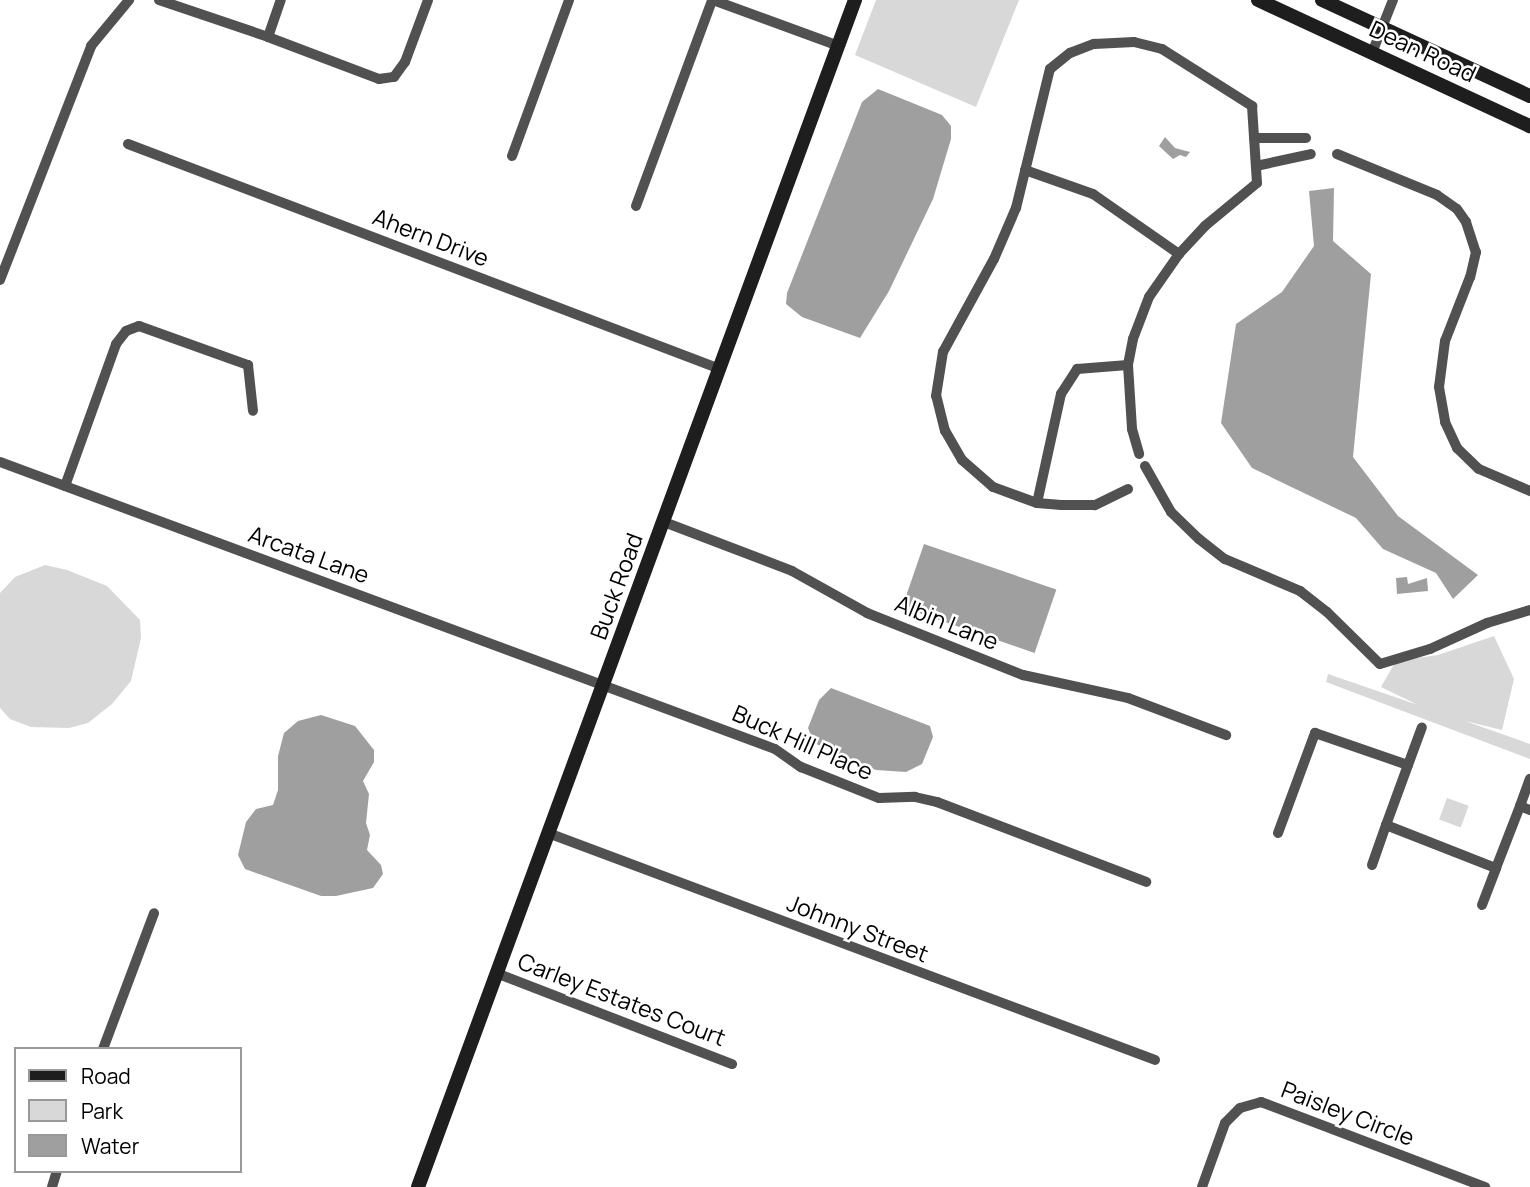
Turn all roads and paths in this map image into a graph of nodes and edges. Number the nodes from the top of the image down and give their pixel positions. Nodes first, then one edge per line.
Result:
1 (129, 0) edge
2 (159, 0) edge
3 (281, 0) edge
4 (428, 0) edge
5 (569, 0) edge
6 (713, 0) edge
7 (855, 0) edge
8 (1258, 0) edge
9 (1322, 0) edge
10 (1392, 0) edge
11 (1382, 27) junction
12 (268, 37) junction
13 (839, 46) junction
14 (1372, 53) junction
15 (1530, 96) edge
16 (1530, 126) edge
17 (1254, 138) junction
18 (1306, 138) dead end
19 (128, 144) dead end
20 (1311, 154) dead end
21 (1337, 154) dead end
22 (512, 156) dead end
23 (1256, 166) junction
24 (1025, 170) junction
25 (636, 206) dead end
26 (1179, 254) junction
27 (0, 281) edge
28 (1128, 365) junction
29 (720, 369) junction
30 (253, 411) dead end
31 (1139, 454) dead end
32 (0, 462) edge
33 (1145, 466) dead end
34 (65, 486) junction
35 (1128, 489) dead end
36 (1530, 491) edge
37 (1037, 503) junction
38 (664, 522) junction
39 (1530, 610) edge
40 (604, 684) junction
41 (1422, 727) dead end
42 (1226, 735) dead end
43 (1408, 765) junction
44 (1530, 779) edge
45 (1525, 808) edge
46 (1386, 825) junction
47 (548, 833) junction
48 (1278, 833) dead end
49 (1372, 865) dead end
50 (1496, 868) junction
51 (1146, 882) dead end
52 (1482, 905) dead end
53 (153, 913) dead end
54 (496, 974) junction
55 (104, 1047) edge
56 (1155, 1060) dead end
57 (732, 1064) dead end
58 (418, 1187) edge
59 (1202, 1187) edge
60 (1485, 1187) edge

1 - 27 street
2 - 12 street
3 - 12 street
4 - 12 street
5 - 22 street
6 - 13 street
6 - 25 street
7 - 13 street, Buck Road
8 - 14 street, Dean Road
9 - 11 street, Dean Road
10 - 11 street
11 - 14 street
11 - 15 street, Dean Road
13 - 29 street, Buck Road
14 - 16 street, Dean Road
17 - 18 street
17 - 23 street
17 - 24 street
19 - 29 street, Ahern Drive
20 - 23 street
21 - 36 street
23 - 26 street
24 - 26 street
24 - 37 street
26 - 28 street
28 - 31 street
28 - 37 street
29 - 38 street, Buck Road
30 - 34 street
32 - 34 street, Arcata Lane
33 - 39 street
34 - 40 street, Arcata Lane
35 - 37 street
38 - 40 street, Buck Road
38 - 42 street, Albin Lane
40 - 47 street, Buck Road
40 - 51 street, Buck Hill Place
41 - 43 street
43 - 46 street
43 - 48 street
44 - 45 street
45 - 50 street
46 - 49 street
46 - 50 street
47 - 54 street, Buck Road
47 - 56 street, Johnny Street
50 - 52 street
53 - 55 street
54 - 57 street, Carley Estates Court
54 - 58 street, Buck Road
59 - 60 street, Paisley Circle

